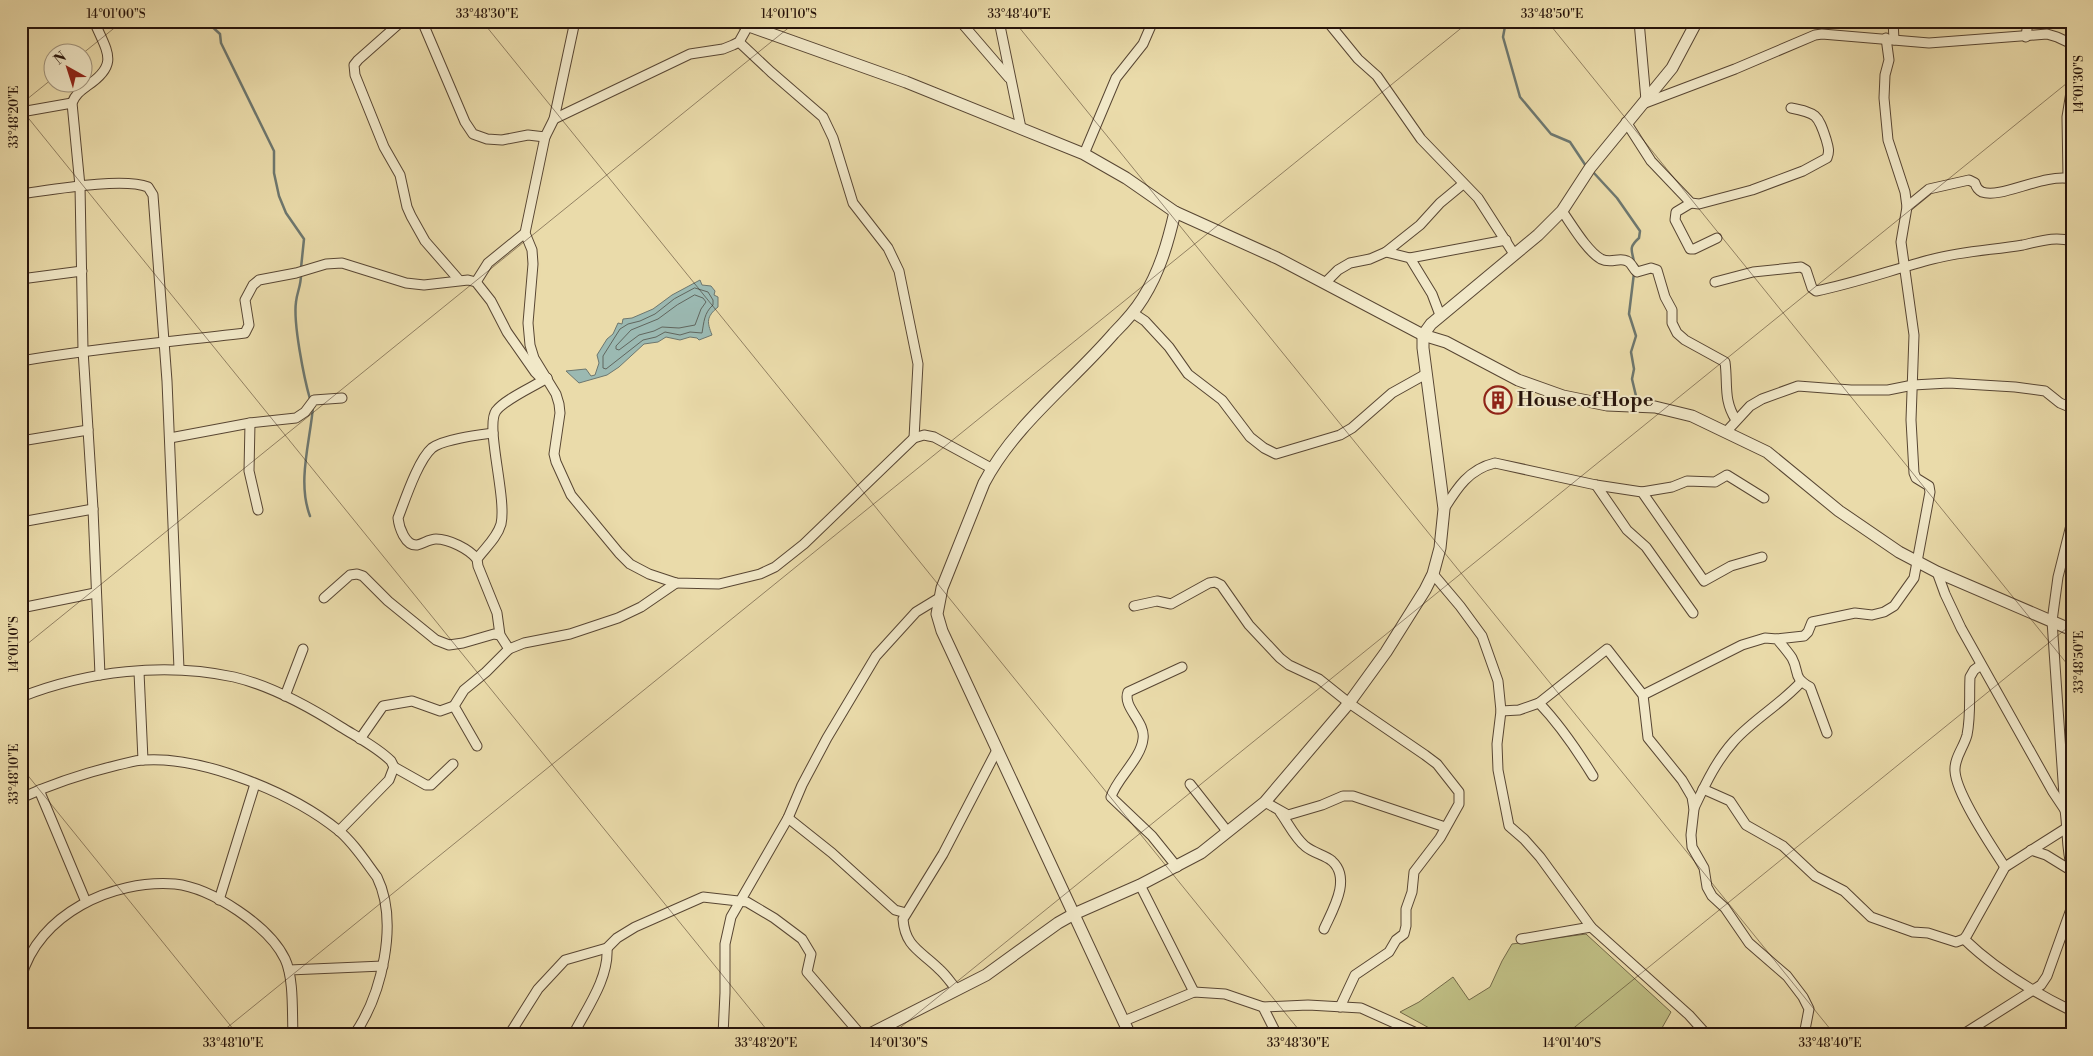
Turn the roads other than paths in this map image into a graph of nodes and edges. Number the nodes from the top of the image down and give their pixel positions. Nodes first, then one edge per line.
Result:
1 (94, 21) edge
2 (402, 21) edge
3 (422, 21) edge
4 (575, 21) edge
5 (735, 21) edge
6 (960, 21) edge
7 (999, 21) edge
8 (1153, 21) edge
9 (1327, 21) edge
10 (1639, 21) edge
11 (1698, 21) edge
12 (1893, 21) edge
13 (2028, 21) edge
14 (748, 26) junction
15 (2026, 37) junction
16 (1890, 39) junction
17 (739, 42) junction
18 (2072, 44) edge
19 (1010, 79) junction
20 (2072, 86) edge
21 (1644, 102) junction
22 (72, 103) junction
23 (1791, 108) dead end
24 (21, 112) edge
25 (554, 119) junction
26 (1626, 122) junction
27 (1021, 128) junction
28 (544, 136) junction
29 (1084, 154) junction
30 (2070, 178) edge
31 (1463, 184) junction
32 (80, 186) junction
33 (21, 194) edge
34 (1691, 203) junction
35 (1907, 207) junction
36 (1562, 211) junction
37 (1175, 212) junction
38 (525, 232) junction
39 (1717, 238) dead end
40 (1506, 240) junction
41 (2072, 241) edge
42 (1386, 252) junction
43 (1514, 254) junction
44 (1410, 258) junction
45 (1905, 266) junction
46 (82, 271) junction
47 (21, 279) edge
48 (460, 280) junction
49 (476, 282) junction
50 (1715, 282) dead end
51 (1324, 283) junction
52 (1133, 312) junction
53 (1440, 315) junction
54 (1423, 335) junction
55 (163, 343) junction
56 (83, 350) junction
57 (21, 361) edge
58 (1426, 374) junction
59 (547, 378) junction
60 (1913, 385) junction
61 (342, 398) dead end
62 (2072, 408) edge
63 (1736, 420) junction
64 (250, 423) junction
65 (88, 430) junction
66 (1726, 432) junction
67 (493, 433) junction
68 (170, 438) junction
69 (914, 438) junction
70 (21, 441) edge
71 (991, 468) junction
72 (1596, 485) junction
73 (1642, 492) junction
74 (1764, 498) dead end
75 (93, 510) junction
76 (258, 510) dead end
77 (1444, 510) junction
78 (2072, 521) edge
79 (21, 522) edge
80 (1762, 557) dead end
81 (478, 559) junction
82 (1917, 561) junction
83 (1937, 572) junction
84 (1433, 574) junction
85 (676, 583) junction
86 (95, 593) junction
87 (324, 598) dead end
88 (940, 598) junction
89 (1134, 606) dead end
90 (21, 608) edge
91 (1693, 613) dead end
92 (2052, 621) junction
93 (2072, 630) edge
94 (500, 635) junction
95 (1777, 639) junction
96 (303, 649) dead end
97 (509, 649) junction
98 (1981, 665) junction
99 (1182, 666) dead end
100 (179, 669) junction
101 (139, 672) junction
102 (100, 675) junction
103 (1801, 682) junction
104 (1643, 695) junction
105 (285, 696) junction
106 (21, 697) edge
107 (1349, 703) junction
108 (1538, 703) junction
109 (454, 706) junction
110 (1501, 711) junction
111 (1826, 733) dead end
112 (360, 739) junction
113 (477, 746) dead end
114 (997, 750) junction
115 (143, 760) junction
116 (453, 764) dead end
117 (394, 767) junction
118 (1593, 776) dead end
119 (255, 784) junction
120 (1190, 784) dead end
121 (1703, 789) junction
122 (39, 790) junction
123 (21, 798) edge
124 (1265, 802) junction
125 (2068, 808) edge
126 (1694, 809) junction
127 (1278, 810) junction
128 (788, 818) junction
129 (1445, 827) junction
130 (2068, 827) junction
131 (339, 831) junction
132 (1227, 831) junction
133 (2070, 840) edge
134 (2031, 850) junction
135 (1177, 866) junction
136 (2006, 867) junction
137 (2072, 870) edge
138 (1140, 885) junction
139 (2072, 890) edge
140 (219, 900) junction
141 (740, 901) junction
142 (86, 902) junction
143 (906, 913) junction
144 (1074, 914) junction
145 (1591, 927) junction
146 (1324, 929) dead end
147 (1521, 939) dead end
148 (1964, 939) junction
149 (607, 948) junction
150 (383, 966) junction
151 (289, 970) junction
152 (21, 978) edge
153 (957, 990) junction
154 (1194, 992) junction
155 (2033, 992) junction
156 (1263, 1007) junction
157 (1340, 1008) junction
158 (2072, 1011) edge
159 (1126, 1029) edge
160 (878, 1032) edge
161 (276, 1035) edge
162 (289, 1035) edge
163 (293, 1035) edge
164 (354, 1035) edge
165 (509, 1035) edge
166 (573, 1035) edge
167 (723, 1035) edge
168 (860, 1035) edge
169 (868, 1035) edge
170 (1277, 1035) edge
171 (1421, 1035) edge
172 (1707, 1035) edge
173 (1804, 1035) edge
174 (1962, 1035) edge

1 - 22 street
2 - 48 street
3 - 28 street
4 - 25 street
5 - 14 street
6 - 19 street
7 - 19 street
8 - 29 street
9 - 31 street
10 - 21 street
11 - 21 street
12 - 16 street
13 - 15 street
14 - 17 street
14 - 27 street
15 - 16 street
15 - 18 street
16 - 21 street
16 - 35 street
17 - 25 street
17 - 69 street
19 - 27 street
20 - 30 street
21 - 26 street
22 - 24 street
22 - 32 street
23 - 34 street
25 - 28 street
26 - 34 street
26 - 36 street
27 - 29 street
28 - 38 street
29 - 37 street
30 - 35 street
31 - 40 street
31 - 42 street
32 - 33 street
32 - 46 street
32 - 55 street
34 - 39 street
35 - 45 street
36 - 43 street
36 - 63 street
37 - 51 street
37 - 52 street
38 - 49 street
38 - 59 street
40 - 43 street
40 - 44 street
41 - 45 street
42 - 44 street
42 - 51 street
43 - 53 street
44 - 53 street
45 - 50 street
45 - 60 street
46 - 47 street
46 - 56 street
48 - 49 street
48 - 55 street
49 - 59 street
51 - 54 street
52 - 58 street
52 - 71 street
53 - 54 street
54 - 58 street
54 - 66 street
55 - 56 street
55 - 68 street
56 - 57 street
56 - 65 street
58 - 77 street
59 - 67 street
59 - 85 street
60 - 62 street
60 - 63 street
60 - 82 street
61 - 64 street
63 - 66 street
64 - 68 street
64 - 76 street
65 - 70 street
65 - 75 street
66 - 82 street
67 - 81 street
67 - 81 street
68 - 100 street
69 - 71 street
69 - 85 street
71 - 88 street
72 - 73 street
72 - 77 street
72 - 91 street
73 - 74 street
73 - 80 street
75 - 79 street
75 - 86 street
77 - 84 street
78 - 92 street
81 - 94 street
82 - 83 street
82 - 95 street
83 - 92 street
83 - 98 street
84 - 107 street
84 - 110 street
85 - 97 street
86 - 90 street
86 - 102 street
87 - 94 street
88 - 114 street
88 - 128 street
89 - 107 street
92 - 93 street
92 - 125 street
94 - 97 street
95 - 103 street
95 - 104 street
96 - 105 street
97 - 109 street
98 - 125 street
98 - 136 street
99 - 135 street
100 - 101 street
100 - 105 street
101 - 102 street
101 - 115 street
102 - 106 street
103 - 111 street
103 - 121 street
104 - 108 street
104 - 126 street
105 - 112 street
107 - 124 street
107 - 129 street
108 - 110 street
108 - 118 street
109 - 112 street
109 - 113 street
110 - 145 street
112 - 117 street
114 - 143 street
114 - 144 street
115 - 119 street
115 - 122 street
116 - 117 street
117 - 131 street
119 - 131 street
119 - 140 street
120 - 132 street
121 - 126 street
121 - 148 street
122 - 123 street
122 - 142 street
124 - 127 street
124 - 132 street
125 - 130 street
126 - 173 street
127 - 129 street
127 - 146 street
128 - 141 street
128 - 143 street
129 - 157 street
130 - 133 street
130 - 134 street
131 - 150 street
132 - 135 street
133 - 137 street
134 - 136 street
134 - 137 street
135 - 138 street
136 - 148 street
138 - 144 street
138 - 154 street
139 - 155 street
140 - 142 street
140 - 151 street
141 - 149 street
141 - 167 street
141 - 168 street
142 - 152 street
143 - 153 street
144 - 153 street
144 - 159 street
145 - 147 street
145 - 172 street
148 - 155 street
149 - 165 street
149 - 166 street
150 - 151 street
150 - 164 street
151 - 163 street
153 - 160 street
154 - 156 street
154 - 159 street
155 - 158 street
155 - 174 street
156 - 157 street
156 - 170 street
157 - 171 street
160 - 169 street
161 - 162 street

